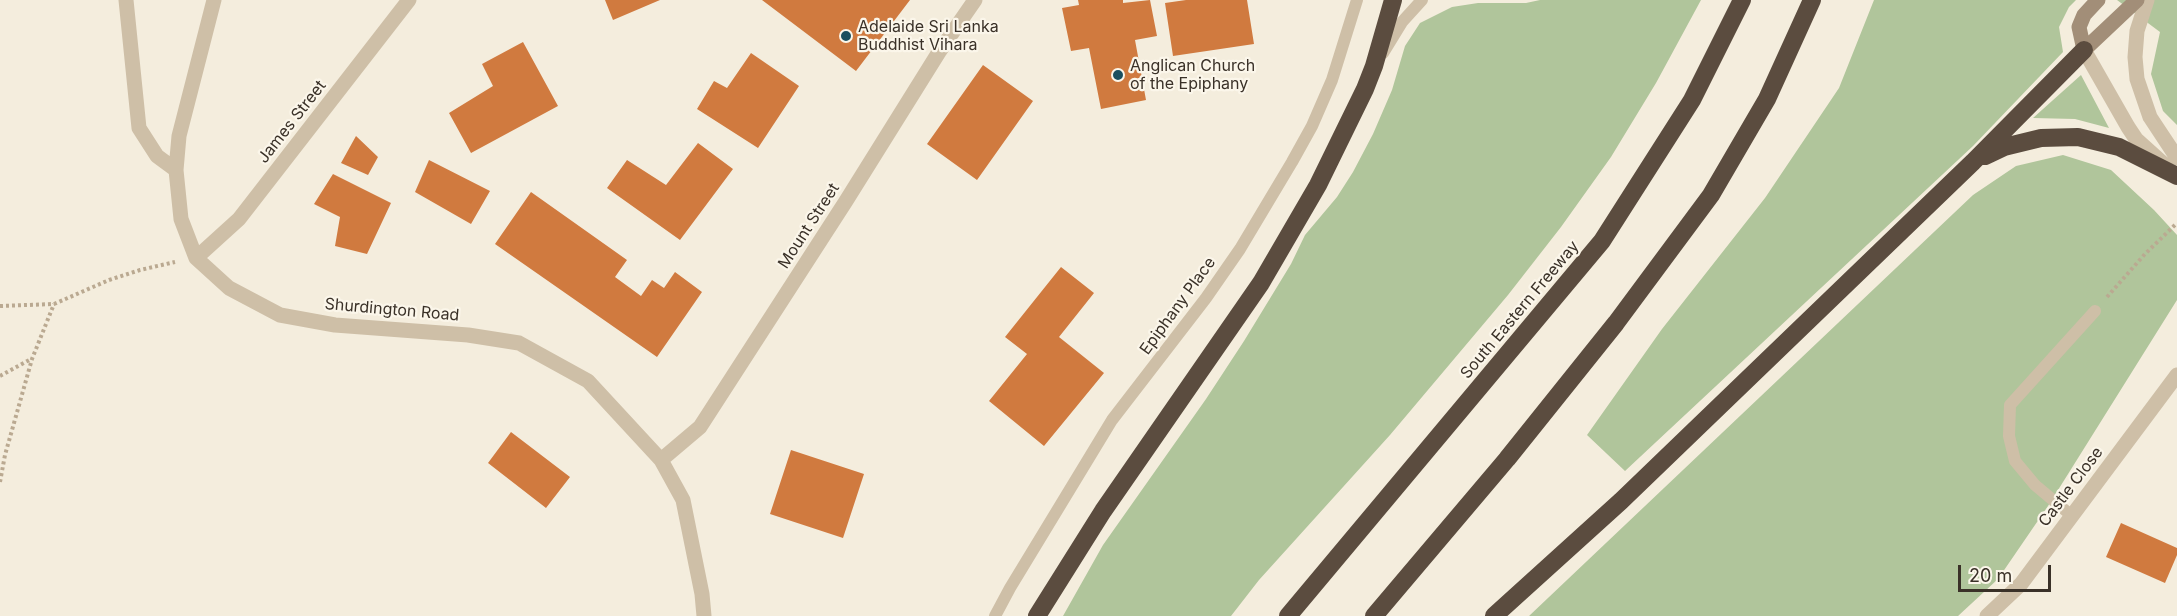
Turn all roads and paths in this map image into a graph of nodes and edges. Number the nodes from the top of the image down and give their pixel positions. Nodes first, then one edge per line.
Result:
1 (126, 0) edge
2 (214, 0) edge
3 (409, 0) edge
4 (975, 0) edge
5 (1358, 0) edge
6 (1394, 0) edge
7 (1422, 0) edge
8 (1742, 0) edge
9 (1812, 0) edge
10 (2098, 0) edge
11 (2137, 0) edge
12 (2147, 0) edge
13 (2084, 50) junction
14 (1374, 66) junction
15 (2177, 158) edge
16 (1973, 162) junction
17 (176, 170) junction
18 (2177, 176) edge
19 (2177, 223) edge
20 (196, 258) junction
21 (54, 304) junction
22 (0, 306) edge
23 (2095, 311) joint
24 (32, 359) junction
25 (2177, 375) edge
26 (0, 376) edge
27 (661, 460) junction
28 (0, 482) edge
29 (2072, 516) junction
30 (704, 616) edge
31 (995, 616) edge
32 (1037, 616) edge
33 (1288, 616) edge
34 (1374, 616) edge
35 (1494, 616) edge
36 (1987, 616) edge

1 - 17 street
2 - 17 street, Shurdington Road
3 - 20 street, James Street
4 - 27 street, Mount Street
5 - 31 lane, Epiphany Place
6 - 14 highway
7 - 14 lane
8 - 33 highway, South Eastern Freeway
9 - 34 highway
10 - 13 main road
11 - 13 main road
12 - 15 street
13 - 16 highway
13 - 18 street
14 - 32 highway
16 - 18 highway
16 - 35 highway
17 - 20 street, Shurdington Road
19 - 23 path
20 - 21 path
20 - 27 street, Shurdington Road
21 - 22 path
21 - 24 path
23 - 29 lane
24 - 26 path
24 - 28 path
25 - 29 street, Castle Close
27 - 30 street, Shurdington Road
29 - 36 street, Castle Close

